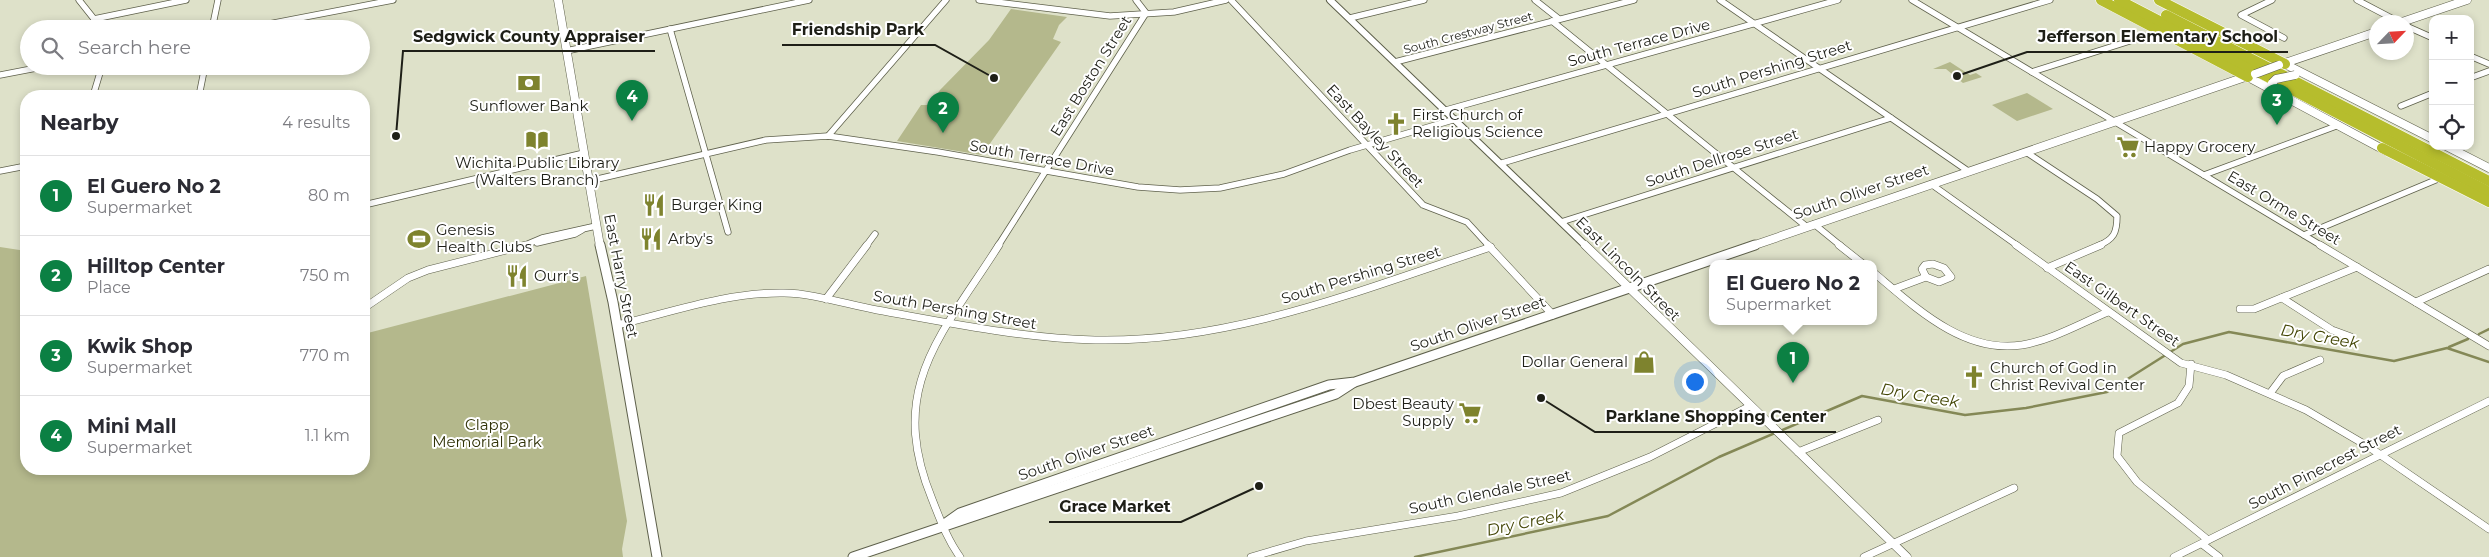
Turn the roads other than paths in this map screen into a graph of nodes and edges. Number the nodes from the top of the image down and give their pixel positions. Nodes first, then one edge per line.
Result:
1 (79, 0) edge
2 (186, 0) edge
3 (218, 0) edge
4 (392, 0) edge
5 (558, 0) edge
6 (809, 0) edge
7 (946, 0) edge
8 (979, 0) edge
9 (1136, 0) edge
10 (1226, 0) edge
11 (1231, 0) edge
12 (1330, 0) edge
13 (1424, 0) edge
14 (1535, 0) edge
15 (1634, 0) edge
16 (1720, 0) edge
17 (1838, 0) edge
18 (1912, 0) edge
19 (2050, 0) edge
20 (2101, 0) edge
21 (2119, 0) edge
22 (2136, 0) edge
23 (2158, 0) edge
24 (2272, 0) edge
25 (2357, 0) edge
26 (2467, 0) edge
27 (2386, 15) edge
28 (1145, 16) junction
29 (2414, 17) edge
30 (1350, 18) junction
31 (94, 19) joint
32 (214, 20) edge
33 (289, 20) edge
34 (1559, 20) junction
35 (1552, 21) junction
36 (1755, 24) junction
37 (1957, 27) junction
38 (670, 29) junction
39 (2414, 30) edge
40 (2152, 34) dead end
41 (2369, 34) edge
42 (2429, 36) edge
43 (2284, 38) dead end
44 (566, 51) junction
45 (2474, 58) edge
46 (1395, 62) junction
47 (2282, 64) junction
48 (2489, 64) edge
49 (1606, 65) junction
50 (1819, 68) junction
51 (20, 71) edge
52 (2489, 71) edge
53 (2032, 72) junction
54 (0, 75) edge
55 (99, 75) edge
56 (203, 75) edge
57 (2251, 75) junction
58 (2474, 77) edge
59 (2318, 80) junction
60 (95, 90) edge
61 (200, 90) edge
62 (2280, 93) junction
63 (2429, 95) edge
64 (2401, 106) dead end
65 (1446, 110) junction
66 (1667, 114) junction
67 (1891, 118) junction
68 (1456, 120) junction
69 (2114, 121) junction
70 (2339, 125) junction
71 (828, 136) junction
72 (2429, 137) edge
73 (1366, 146) junction
74 (2382, 148) junction
75 (2454, 150) edge
76 (2026, 152) junction
77 (584, 153) junction
78 (707, 153) junction
79 (1502, 163) junction
80 (20, 167) edge
81 (1734, 167) junction
82 (2489, 168) edge
83 (1968, 171) junction
84 (0, 172) edge
85 (1046, 172) junction
86 (2204, 175) junction
87 (2438, 179) junction
88 (589, 181) junction
89 (2489, 181) edge
90 (1931, 184) junction
91 (2489, 192) edge
92 (2489, 202) edge
93 (370, 204) edge
94 (2489, 206) edge
95 (1561, 222) junction
96 (1810, 225) junction
97 (596, 226) junction
98 (728, 232) dead end
99 (875, 234) dead end
100 (2304, 235) junction
101 (1491, 247) junction
102 (1710, 260) edge
103 (1858, 260) edge
104 (1709, 261) edge
105 (2357, 266) junction
106 (2047, 268) junction
107 (2489, 269) edge
108 (1877, 275) edge
109 (1926, 277) dead end
110 (1628, 289) junction
111 (1894, 289) junction
112 (2282, 298) junction
113 (826, 299) junction
114 (2416, 302) junction
115 (370, 304) edge
116 (2240, 309) dead end
117 (2108, 312) junction
118 (1553, 315) junction
119 (617, 324) junction
120 (949, 324) junction
121 (2350, 337) dead end
122 (2489, 346) edge
123 (2320, 360) dead end
124 (2191, 364) junction
125 (1355, 382) joint
126 (2271, 392) junction
127 (2489, 401) edge
128 (1750, 406) junction
129 (1878, 420) dead end
130 (1798, 452) junction
131 (2380, 454) junction
132 (2014, 488) dead end
133 (943, 525) junction
134 (2489, 529) edge
135 (2205, 542) junction
136 (1893, 544) junction
137 (657, 557) edge
138 (853, 557) edge
139 (960, 557) edge
140 (1251, 557) edge
141 (1864, 557) edge
142 (1907, 557) edge
143 (2174, 557) edge
144 (2218, 557) edge

1 - 31 street
2 - 31 street
3 - 32 street
4 - 33 street
5 - 44 main road, East Harry Street
6 - 38 street
7 - 71 street
8 - 28 street
9 - 28 street
10 - 28 street
11 - 73 street, East Bayley Street
12 - 30 street, East Lincoln Street
13 - 30 street
14 - 34 street
15 - 34 street, South Crestway Street
16 - 36 street
17 - 36 street, South Terrace Drive
18 - 37 street, East Orme Street
19 - 37 street, South Pershing Street
20 - 57 highway
21 - 91 highway
22 - 89 highway
23 - 47 highway
24 - 43 street
25 - 27 street
26 - 29 main road
28 - 85 street, East Boston Street
30 - 46 street, East Lincoln Street
34 - 35 street, South Crestway Street
35 - 46 street, South Crestway Street
35 - 49 street
36 - 49 street, South Terrace Drive
36 - 50 street
37 - 50 street, South Pershing Street
37 - 53 street, East Orme Street
38 - 44 street
38 - 78 street
39 - 42 street
40 - 53 street
41 - 47 main road, South Oliver Street
44 - 77 main road, East Harry Street
45 - 48 street
46 - 65 street, East Lincoln Street
47 - 57 main road, South Oliver Street, bridge
47 - 59 main road
49 - 65 street, South Terrace Drive
49 - 66 street
50 - 66 street, South Pershing Street
50 - 67 street
51 - 54 street
52 - 58 street
53 - 69 street, East Orme Street
55 - 60 street
56 - 61 street
57 - 62 main road
57 - 69 main road, South Oliver Street
59 - 62 main road, bridge
59 - 72 main road
62 - 70 main road
63 - 64 street
65 - 68 street, East Lincoln Street
66 - 79 street, South Pershing Street
66 - 81 street
67 - 81 street, South Dellrose Street
67 - 83 street
68 - 73 street, South Terrace Drive
68 - 79 street, East Lincoln Street
69 - 76 main road, South Oliver Street
69 - 86 street, East Orme Street
70 - 74 main road
70 - 86 street
71 - 78 street, South Terrace Drive
71 - 85 street, South Terrace Drive
73 - 85 street, South Terrace Drive
73 - 101 street, East Bayley Street
74 - 87 main road
74 - 92 highway
75 - 82 main road
76 - 83 main road, South Oliver Street
76 - 106 street
77 - 88 main road, East Harry Street
77 - 93 street
78 - 88 street, South Terrace Drive
78 - 98 street
79 - 95 street, East Lincoln Street
80 - 84 street
81 - 95 street, South Dellrose Street
81 - 96 street
83 - 90 main road, South Oliver Street
85 - 120 street, East Boston Street
86 - 100 street, East Orme Street
87 - 94 main road
87 - 100 street
88 - 97 main road, East Harry Street
90 - 96 main road, South Oliver Street
90 - 106 street, East Gilbert Street
95 - 110 street, East Lincoln Street
96 - 102 main road, South Oliver Street
96 - 103 street
97 - 115 street
97 - 119 main road, East Harry Street
99 - 113 street
100 - 105 street, East Orme Street
101 - 118 street, East Bayley Street
101 - 120 street, South Pershing Street
104 - 110 main road, South Oliver Street
105 - 112 street
105 - 114 street, East Orme Street
106 - 117 street, East Gilbert Street
107 - 114 street
108 - 111 street
109 - 111 street
110 - 118 main road, South Oliver Street
110 - 128 street, East Lincoln Street
111 - 117 street
112 - 116 street
112 - 121 street
113 - 119 street, South Pershing Street
113 - 120 street, South Pershing Street
114 - 122 street, East Orme Street
117 - 124 street, East Gilbert Street
118 - 125 main road, South Oliver Street
119 - 137 main road, East Harry Street
120 - 133 street, East Boston Street
123 - 126 street
124 - 126 street, East Gilbert Street
124 - 135 street
125 - 133 main road, South Oliver Street
126 - 131 street, East Gilbert Street
127 - 131 street, South Pinecrest Street
128 - 130 street, East Lincoln Street
128 - 140 street, South Glendale Street
129 - 130 street
130 - 136 street, East Lincoln Street
131 - 134 street, East Gilbert Street
131 - 135 street, South Pinecrest Street
132 - 136 street
133 - 138 main road, South Oliver Street
133 - 139 street
135 - 143 street, South Pinecrest Street
135 - 144 street
136 - 141 street
136 - 142 street, East Lincoln Street

